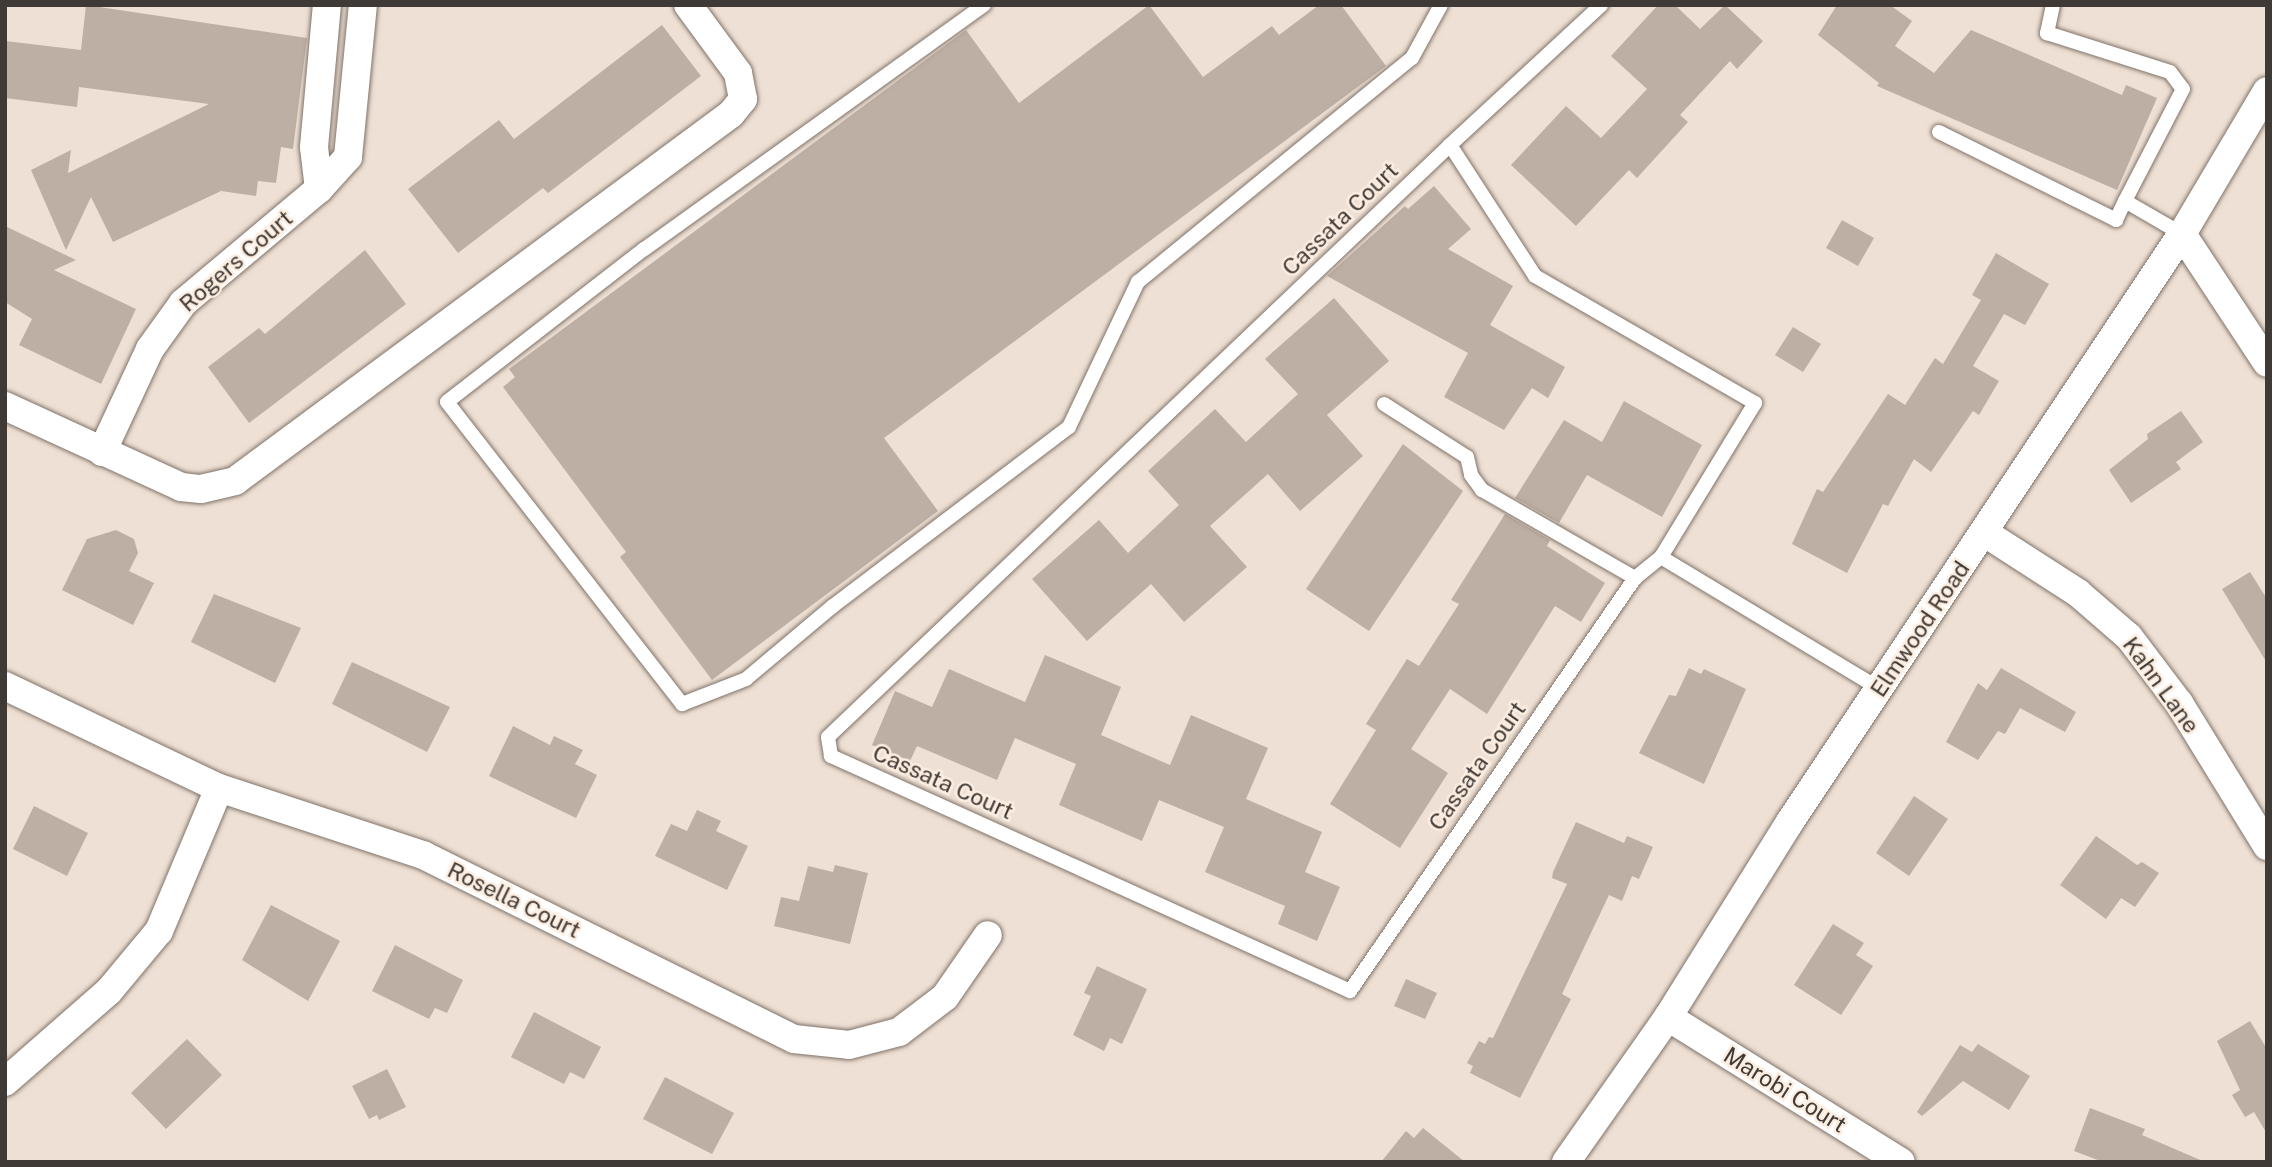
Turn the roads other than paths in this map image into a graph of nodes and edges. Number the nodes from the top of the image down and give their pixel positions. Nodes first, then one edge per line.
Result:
1 (327, 5) edge
2 (363, 5) edge
3 (688, 5) edge
4 (984, 5) edge
5 (1441, 5) edge
6 (1601, 5) edge
7 (2053, 5) edge
8 (2267, 91) edge
9 (1940, 132) dead end
10 (1450, 145) junction
11 (319, 188) junction
12 (2125, 201) junction
13 (2182, 233) junction
14 (2267, 363) edge
15 (1384, 404) dead end
16 (5, 406) edge
17 (102, 452) junction
18 (1985, 533) junction
19 (1661, 557) junction
20 (1635, 578) junction
21 (5, 686) edge
22 (1880, 689) junction
23 (219, 788) junction
24 (2267, 846) edge
25 (988, 935) dead end
26 (1668, 1017) junction
27 (5, 1082) edge
28 (1566, 1162) edge
29 (1901, 1162) edge

1 - 11 street
2 - 11 street, Rogers Court
3 - 17 street
4 - 5 lane
6 - 10 lane, Cassata Court
7 - 12 lane
8 - 13 street, Elmwood Road
9 - 12 lane
10 - 19 lane, Cassata Court
10 - 20 lane, Cassata Court
11 - 17 street, Rogers Court
12 - 13 lane
13 - 14 street
13 - 18 street, Elmwood Road
15 - 20 lane
16 - 17 street
18 - 22 street, Elmwood Road
18 - 24 street, Kahn Lane
19 - 20 lane, Cassata Court
19 - 22 lane
21 - 23 street, Rosella Court
22 - 26 street, Elmwood Road
23 - 25 street, Rosella Court
23 - 27 street
26 - 28 street, Elmwood Road
26 - 29 street, Marobi Court

